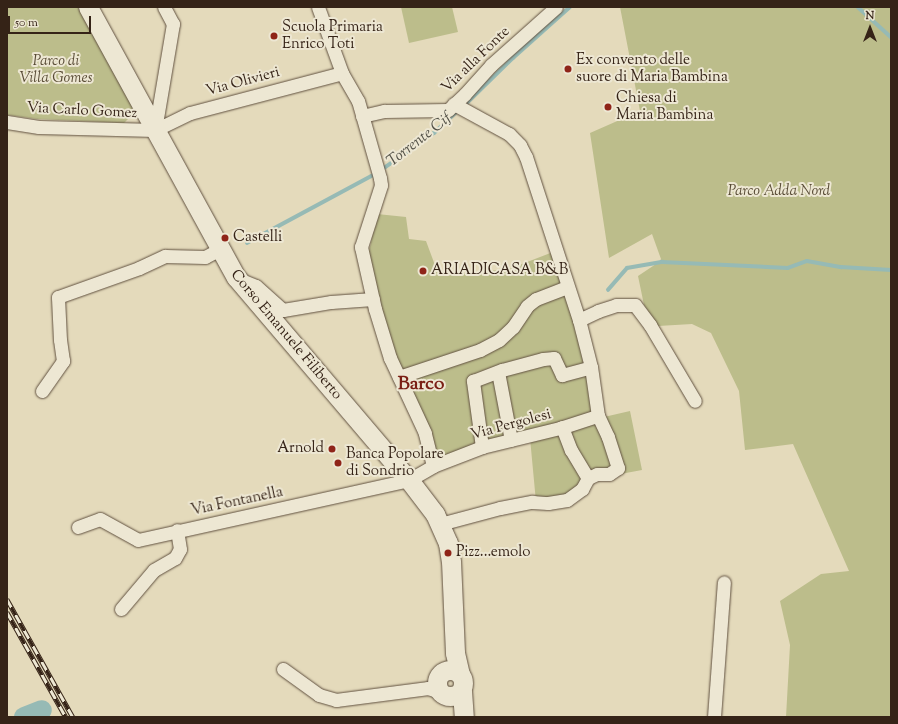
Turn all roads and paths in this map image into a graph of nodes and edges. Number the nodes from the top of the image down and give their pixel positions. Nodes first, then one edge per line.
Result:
1 (88, 7) edge
2 (164, 7) edge
3 (318, 7) edge
4 (556, 7) edge
5 (342, 73) junction
6 (459, 107) junction
7 (362, 116) junction
8 (7, 122) edge
9 (155, 130) junction
10 (220, 249) junction
11 (236, 278) junction
12 (568, 286) junction
13 (373, 298) junction
14 (579, 320) junction
15 (591, 367) junction
16 (498, 372) junction
17 (399, 377) junction
18 (42, 391) dead end
19 (695, 401) dead end
20 (598, 416) junction
21 (562, 428) junction
22 (511, 440) junction
23 (482, 448) junction
24 (433, 466) junction
25 (588, 478) junction
26 (409, 480) junction
27 (440, 524) junction
28 (78, 527) dead end
29 (177, 530) junction
30 (724, 582) dead end
31 (121, 609) dead end
32 (283, 669) dead end
33 (446, 685) junction
34 (459, 717) edge
35 (464, 717) edge
36 (714, 717) edge

1 - 9 main road, Corso Emanuele Filiberto
2 - 9 street
3 - 5 street
4 - 6 street, Via alla Fonte
5 - 7 street
5 - 9 street, Via Olivieri
6 - 7 street, Via alla Fonte
6 - 12 street
7 - 13 street
8 - 9 street, Via Carlo Gomez
9 - 10 main road, Corso Emanuele Filiberto
10 - 11 main road, Corso Emanuele Filiberto
10 - 18 street
11 - 13 street
11 - 26 main road, Corso Emanuele Filiberto
12 - 14 street
12 - 17 street
13 - 17 street
14 - 15 street
14 - 19 street
15 - 16 street
15 - 20 street
16 - 22 street
16 - 23 street
17 - 24 street
20 - 21 street, Via Pergolesi
20 - 25 street
21 - 22 street, Via Pergolesi
21 - 25 street
22 - 23 street, Via Pergolesi
23 - 24 street, Via Pergolesi
24 - 26 street, Via Pergolesi
25 - 27 street
26 - 27 main road, Corso Emanuele Filiberto
26 - 29 street, Via Fontanella
27 - 33 main road, Corso Emanuele Filiberto
28 - 29 street, Via Fontanella
29 - 31 street
30 - 36 street
32 - 33 street
33 - 34 main road
33 - 35 main road

